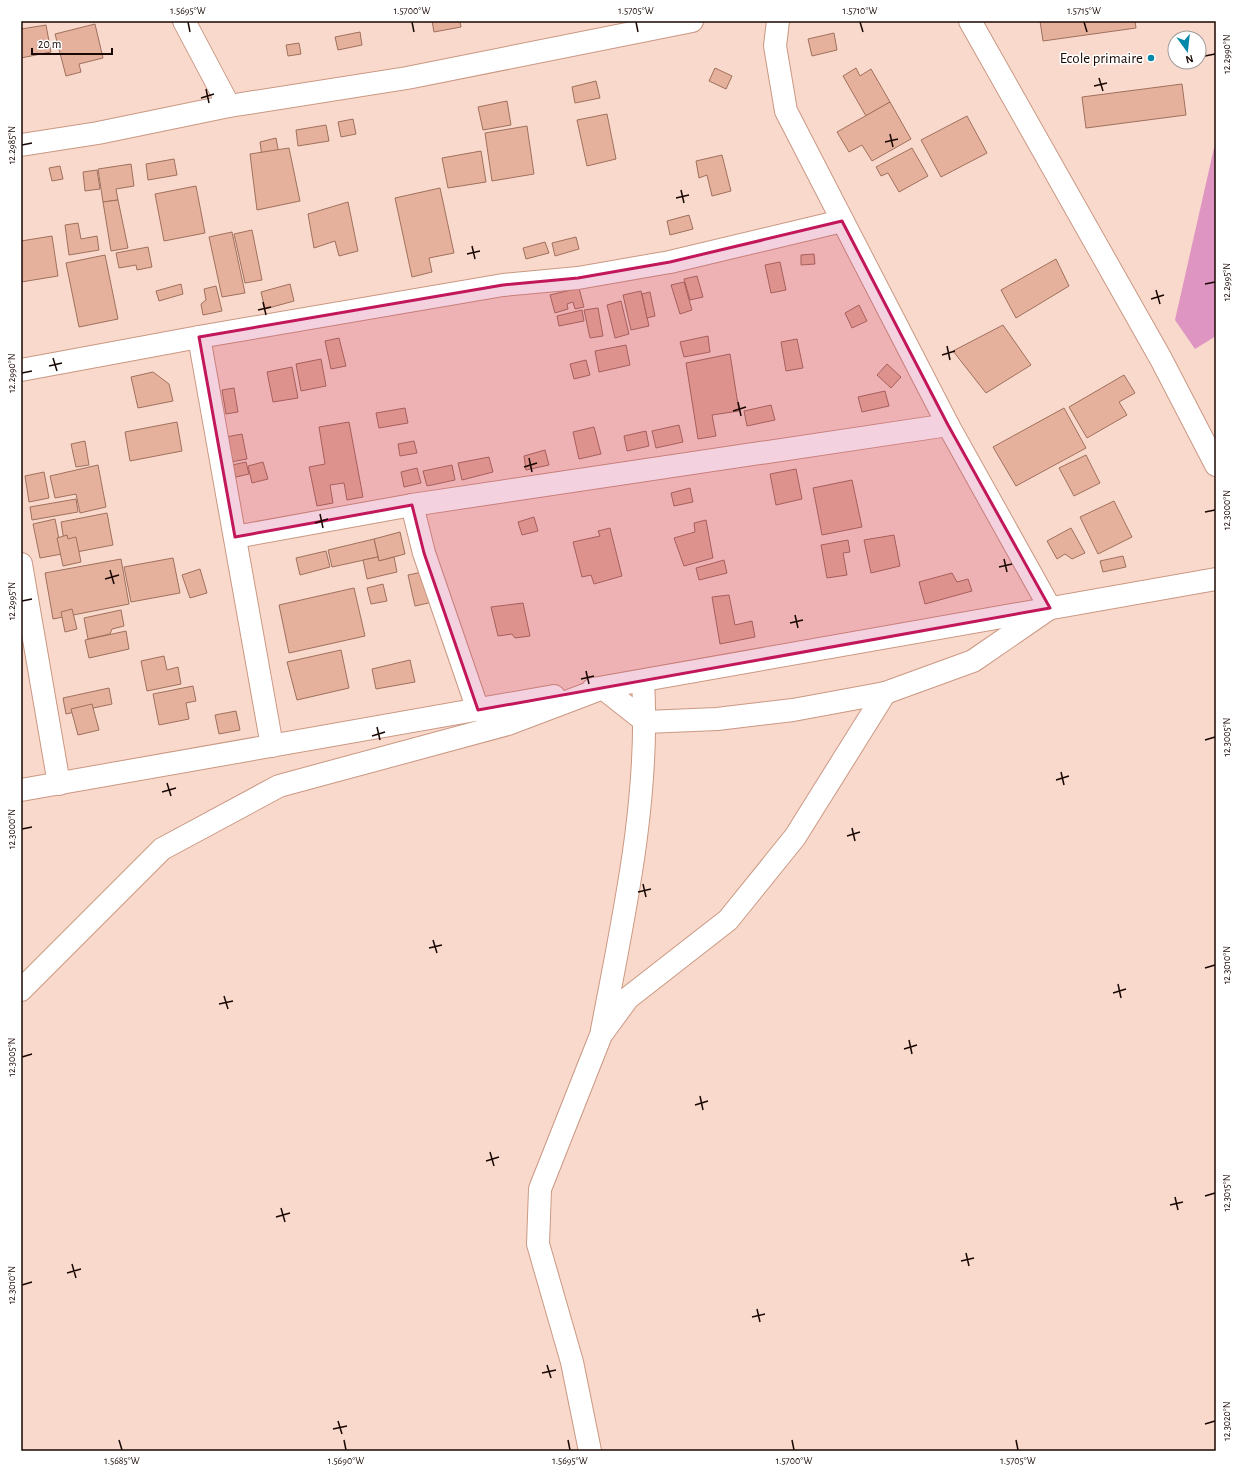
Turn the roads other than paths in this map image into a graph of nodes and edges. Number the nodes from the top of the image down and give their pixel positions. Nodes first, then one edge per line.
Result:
1 (184, 21) edge
2 (692, 21) edge
3 (778, 21) edge
4 (970, 21) edge
5 (230, 106) junction
6 (21, 145) edge
7 (842, 221) junction
8 (199, 337) junction
9 (21, 370) edge
10 (948, 425) junction
11 (1216, 465) edge
12 (412, 505) junction
13 (234, 537) junction
14 (21, 564) edge
15 (1216, 579) edge
16 (1186, 584) junction
17 (1216, 586) edge
18 (1050, 608) junction
19 (643, 681) junction
20 (603, 688) junction
21 (885, 693) junction
22 (478, 710) junction
23 (646, 722) junction
24 (272, 746) junction
25 (59, 784) junction
26 (21, 790) edge
27 (21, 990) edge
28 (601, 1035) junction
29 (590, 1451) edge

1 - 5 street
2 - 5 street
3 - 7 street
4 - 11 street
5 - 6 street
7 - 8 street
7 - 10 street
8 - 9 street
8 - 13 street
10 - 12 street
10 - 18 street
12 - 13 street
12 - 22 street
13 - 24 street
14 - 25 street
15 - 16 street
16 - 17 street
16 - 18 street
18 - 19 street
18 - 21 street
19 - 20 street
19 - 23 street
20 - 22 street
20 - 23 street
20 - 27 street
21 - 23 street
21 - 28 street
22 - 24 street
23 - 28 street
24 - 25 street
25 - 26 street
28 - 29 street

